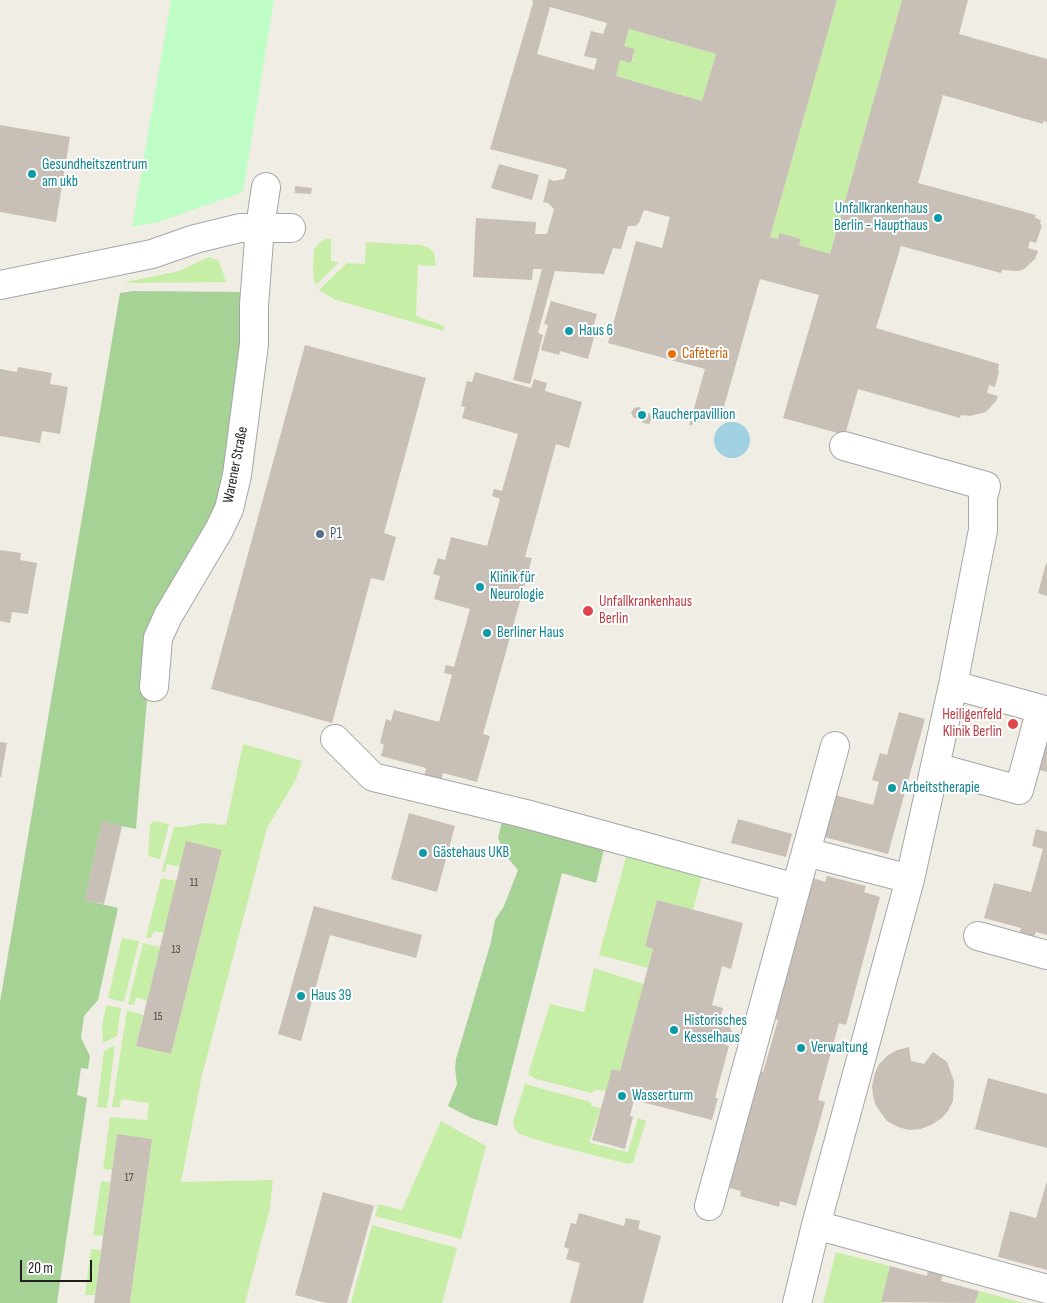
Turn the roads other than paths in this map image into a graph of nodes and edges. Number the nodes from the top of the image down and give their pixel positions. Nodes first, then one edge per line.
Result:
1 (266, 187) dead end
2 (260, 227) junction
3 (291, 228) dead end
4 (0, 285) edge
5 (844, 446) dead end
6 (953, 685) junction
7 (154, 687) dead end
8 (335, 739) dead end
9 (835, 746) dead end
10 (935, 767) junction
11 (806, 852) junction
12 (910, 879) junction
13 (796, 888) junction
14 (978, 936) dead end
15 (1047, 955) edge
16 (709, 1206) dead end
17 (816, 1225) junction
18 (1047, 1289) edge
19 (798, 1303) edge

1 - 2 street, Warener Straße
2 - 3 street
2 - 4 street
2 - 7 street, Warener Straße
5 - 6 street
6 - 10 street
6 - 10 street
8 - 13 street
9 - 11 street
10 - 12 street
11 - 12 street
11 - 13 street
12 - 17 street
13 - 16 street
14 - 15 street
17 - 18 street
17 - 19 street

